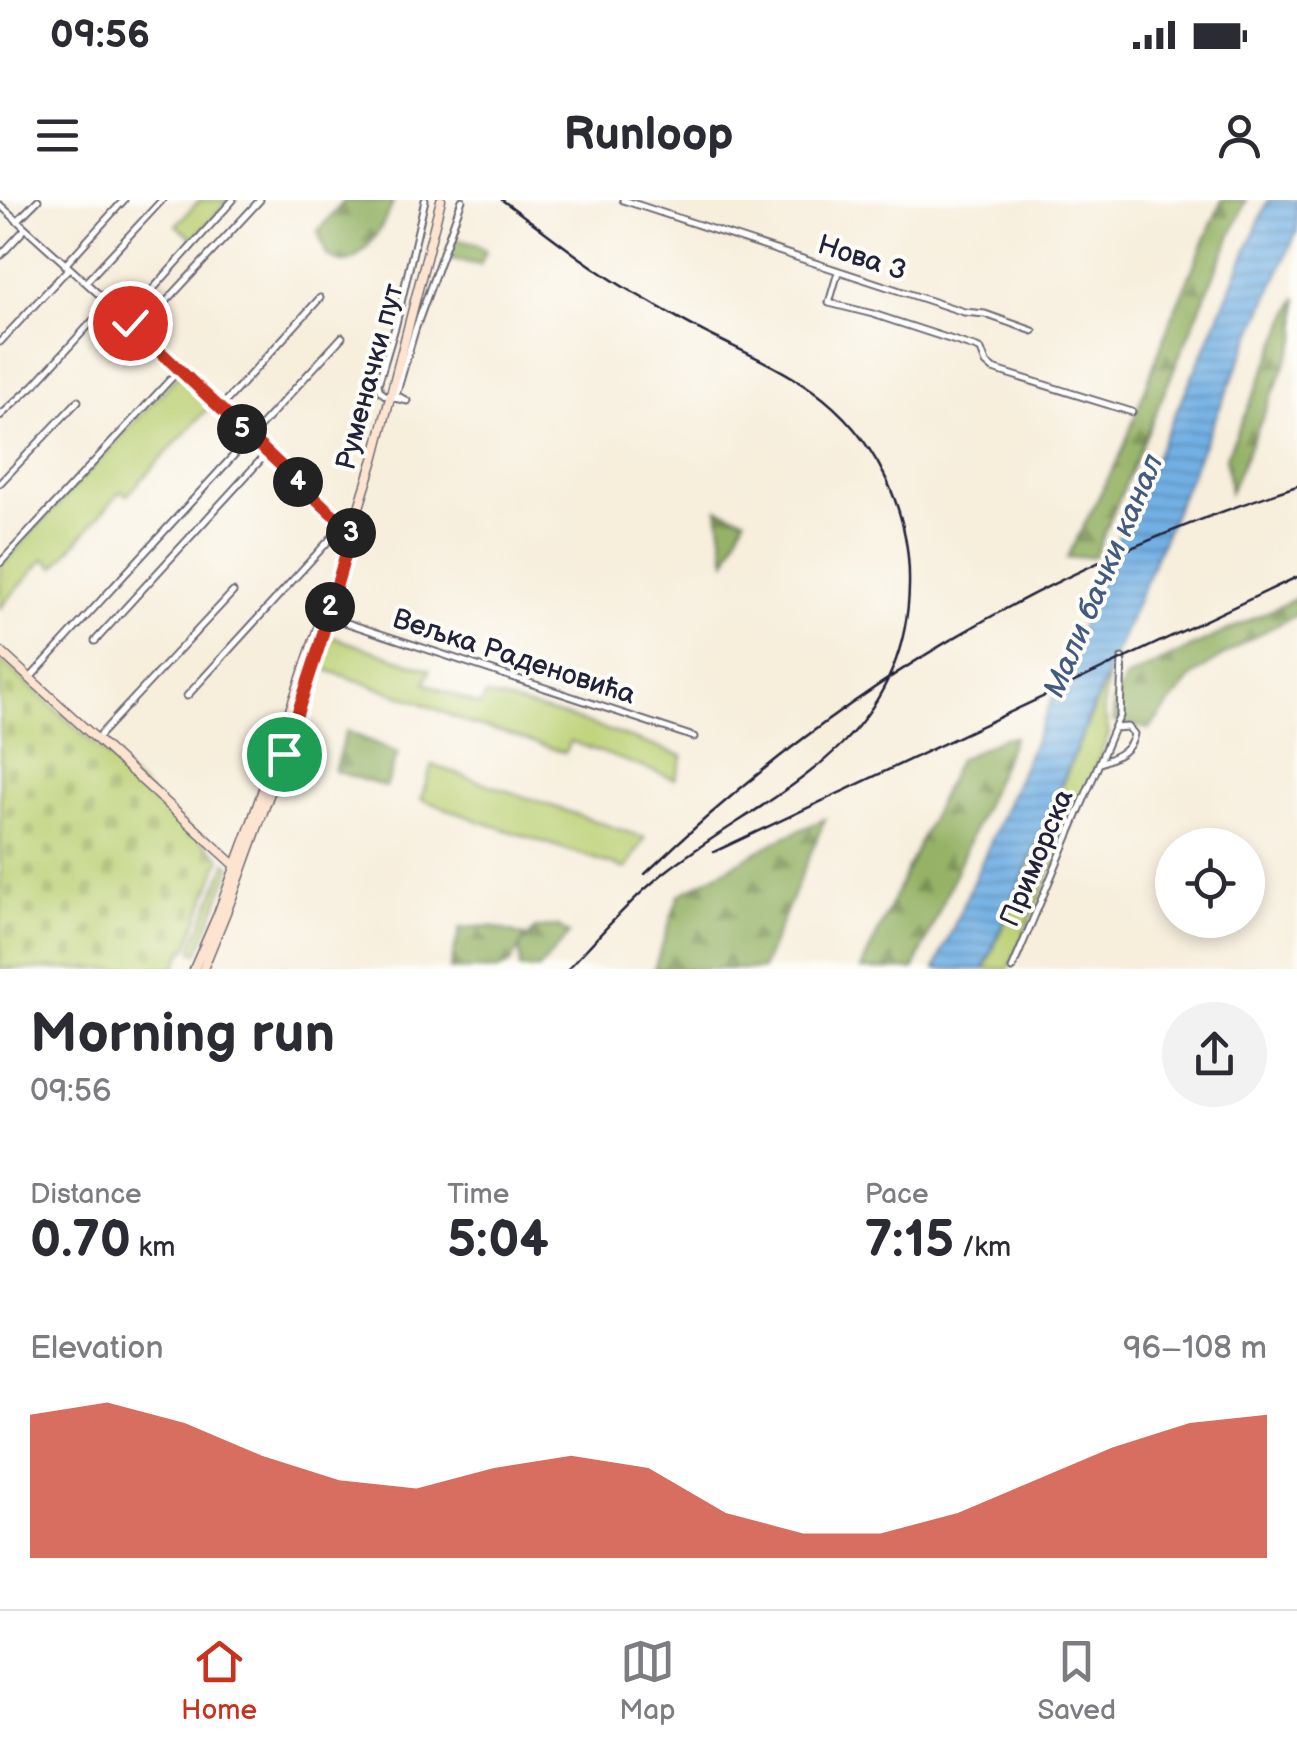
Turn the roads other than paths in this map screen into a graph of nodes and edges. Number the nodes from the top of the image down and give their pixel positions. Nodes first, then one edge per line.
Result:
1 (38, 200) edge
2 (124, 200) edge
3 (162, 200) edge
4 (233, 200) edge
5 (260, 200) edge
6 (424, 200) edge
7 (441, 200) edge
8 (462, 200) edge
9 (622, 200) edge
10 (0, 206) edge
11 (17, 221) junction
12 (26, 229) junction
13 (0, 256) edge
14 (67, 266) junction
15 (838, 272) junction
16 (86, 283) junction
17 (320, 298) dead end
18 (109, 303) junction
19 (126, 319) junction
20 (139, 331) junction
21 (1033, 331) dead end
22 (342, 337) dead end
23 (0, 342) edge
24 (180, 369) junction
25 (390, 397) junction
26 (78, 401) dead end
27 (220, 408) junction
28 (1132, 412) dead end
29 (0, 416) edge
30 (249, 436) junction
31 (267, 453) junction
32 (0, 482) edge
33 (349, 526) junction
34 (0, 563) edge
35 (234, 592) dead end
36 (325, 616) junction
37 (95, 641) dead end
38 (317, 641) junction
39 (0, 650) edge
40 (1122, 658) dead end
41 (30, 678) junction
42 (186, 696) dead end
43 (1114, 728) junction
44 (694, 737) dead end
45 (97, 738) junction
46 (1100, 763) junction
47 (236, 866) junction
48 (194, 969) edge
49 (204, 969) edge
50 (1012, 969) edge

1 - 11 street
2 - 14 street
3 - 16 street
4 - 19 street
5 - 20 street
6 - 25 street
7 - 25 main road, Руменачки пут
8 - 25 street
9 - 15 street, Нова 3
10 - 11 street
11 - 12 street
12 - 13 street
12 - 14 street
14 - 16 street
14 - 23 street
15 - 21 street, Нова 3
15 - 28 street
16 - 18 street
17 - 27 street
18 - 19 street
18 - 29 street
19 - 20 street
20 - 24 street
22 - 30 street
24 - 27 street
24 - 34 street
25 - 33 main road, Руменачки пут
26 - 32 street
27 - 30 street
30 - 31 street
30 - 41 street
31 - 33 street
31 - 37 street
33 - 36 main road, Руменачки пут
33 - 42 street
35 - 45 street
36 - 38 main road, Руменачки пут
36 - 44 street, Вељка Раденовића
38 - 47 main road, Руменачки пут
38 - 49 main road, Руменачки пут
39 - 41 main road
40 - 43 street
41 - 45 main road
43 - 46 street, Приморска
43 - 46 street, Приморска
45 - 47 main road
46 - 50 street, Приморска
47 - 48 main road, Руменачки пут

